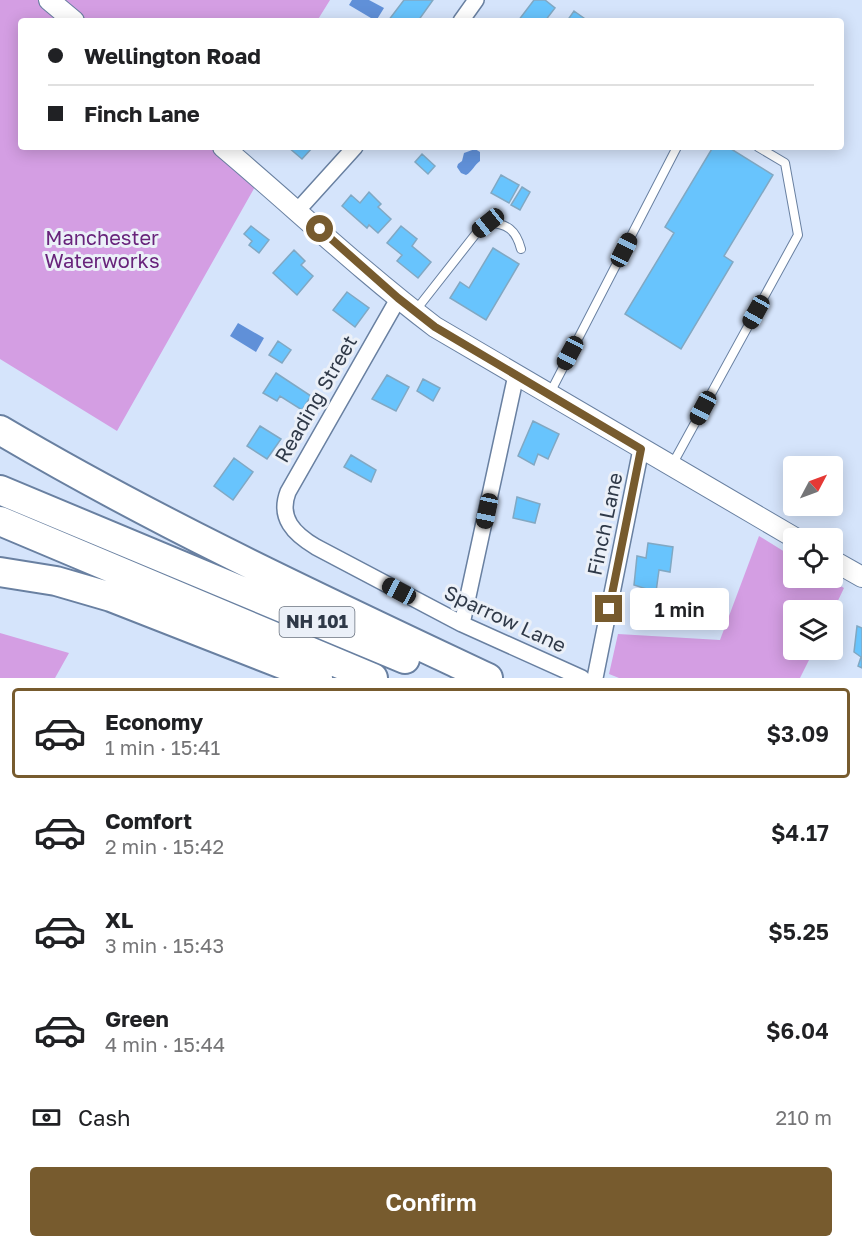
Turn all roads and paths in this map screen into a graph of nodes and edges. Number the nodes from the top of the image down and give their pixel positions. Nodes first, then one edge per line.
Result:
1 (49, 0) edge
2 (476, 0) edge
3 (70, 18) edge
4 (463, 18) edge
5 (227, 150) edge
6 (352, 150) edge
7 (675, 150) edge
8 (763, 150) edge
9 (298, 210) junction
10 (520, 249) dead end
11 (398, 298) junction
12 (415, 311) junction
13 (516, 375) junction
14 (549, 395) junction
15 (0, 430) edge
16 (641, 449) junction
17 (671, 466) junction
18 (0, 490) edge
19 (0, 521) edge
20 (289, 524) joint
21 (783, 531) edge
22 (843, 566) edge
23 (0, 572) edge
24 (862, 577) edge
25 (462, 624) junction
26 (318, 678) edge
27 (373, 678) edge
28 (451, 678) edge
29 (488, 678) edge
30 (582, 678) edge
31 (595, 678) edge

1 - 3 street
2 - 4 street
5 - 9 street
6 - 9 street
7 - 14 lane
8 - 17 lane
9 - 11 street
10 - 12 lane
11 - 12 street
11 - 20 street, Reading Street
12 - 13 street
13 - 14 street
13 - 25 street
14 - 16 street
15 - 29 highway
16 - 17 street
16 - 31 street, Finch Lane
17 - 21 street
18 - 28 highway, NH 101
19 - 27 highway, NH 101
20 - 25 street, Sparrow Lane
22 - 24 street
23 - 26 highway
25 - 30 street, Sparrow Lane

